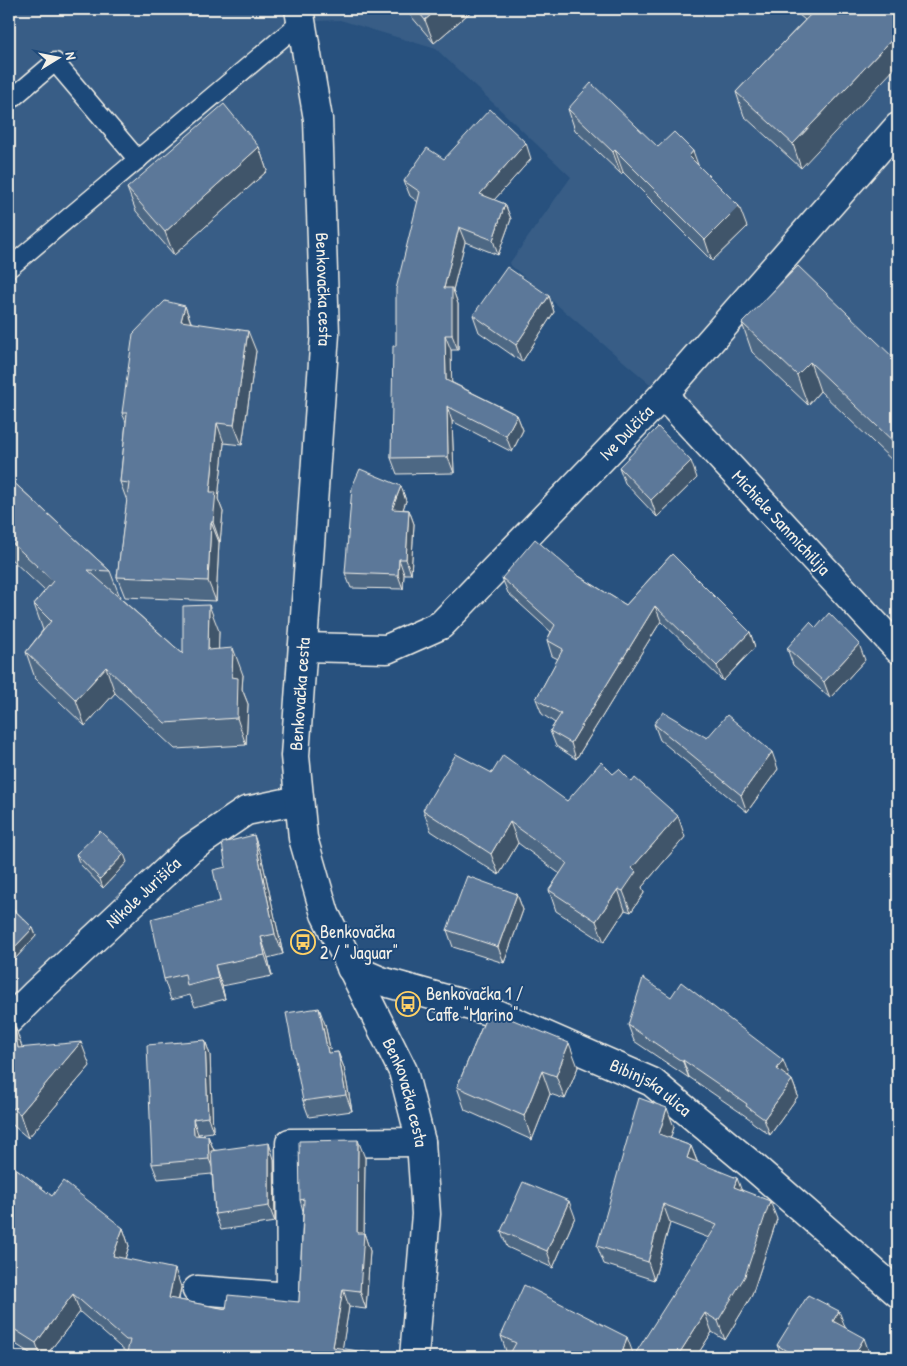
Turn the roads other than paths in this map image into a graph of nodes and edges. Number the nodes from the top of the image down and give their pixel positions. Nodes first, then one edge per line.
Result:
1 (300, 15) edge
2 (9, 101) edge
3 (898, 127) edge
4 (138, 160) junction
5 (9, 268) edge
6 (663, 395) junction
7 (303, 647) junction
8 (898, 649) edge
9 (299, 800) junction
10 (351, 968) junction
11 (9, 1020) edge
12 (421, 1142) junction
13 (197, 1290) dead end
14 (898, 1293) edge
15 (414, 1357) edge

1 - 4 lane
1 - 7 street, Benkovačka cesta
2 - 4 lane
3 - 6 street, Ive Dulčića
4 - 5 lane
6 - 7 street, Ive Dulčića
6 - 8 street, Michiele Sanmichilija
7 - 9 street, Benkovačka cesta
9 - 10 street, Benkovačka cesta
9 - 11 street, Nikole Jurišića
10 - 12 street, Benkovačka cesta
10 - 14 street, Bibinjska ulica
12 - 13 street
12 - 15 street, Benkovačka cesta

